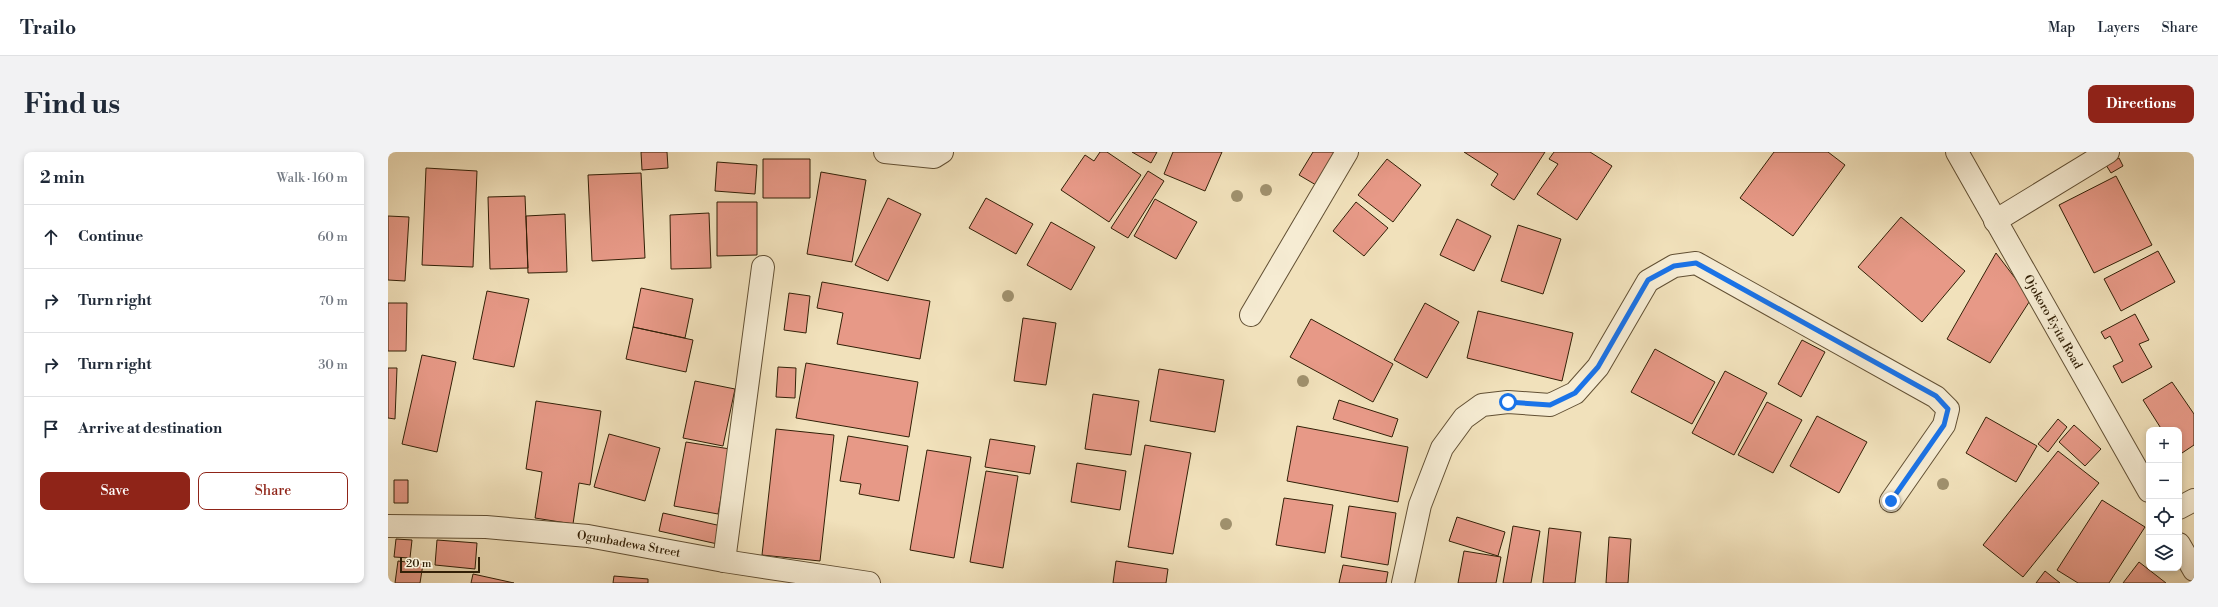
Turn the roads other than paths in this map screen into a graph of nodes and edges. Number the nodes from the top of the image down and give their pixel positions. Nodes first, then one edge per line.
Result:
1 (885, 152) edge
2 (942, 152) edge
3 (1347, 152) edge
4 (1956, 152) edge
5 (2108, 152) edge
6 (1995, 221) junction
7 (763, 267) dead end
8 (1251, 315) dead end
9 (2146, 486) edge
10 (2194, 500) edge
11 (1891, 501) dead end
12 (2182, 506) edge
13 (388, 526) edge
14 (2182, 549) edge
15 (724, 561) junction
16 (2194, 570) edge
17 (869, 583) edge
18 (1403, 583) edge

1 - 2 street
3 - 8 street
4 - 6 street, Ojokoro Eyita Road
5 - 6 street
6 - 9 street, Ojokoro Eyita Road
7 - 15 street
10 - 12 street
11 - 18 street
13 - 15 street, Ogunbadewa Street
14 - 16 street
15 - 17 street, Ogunbadewa Street

